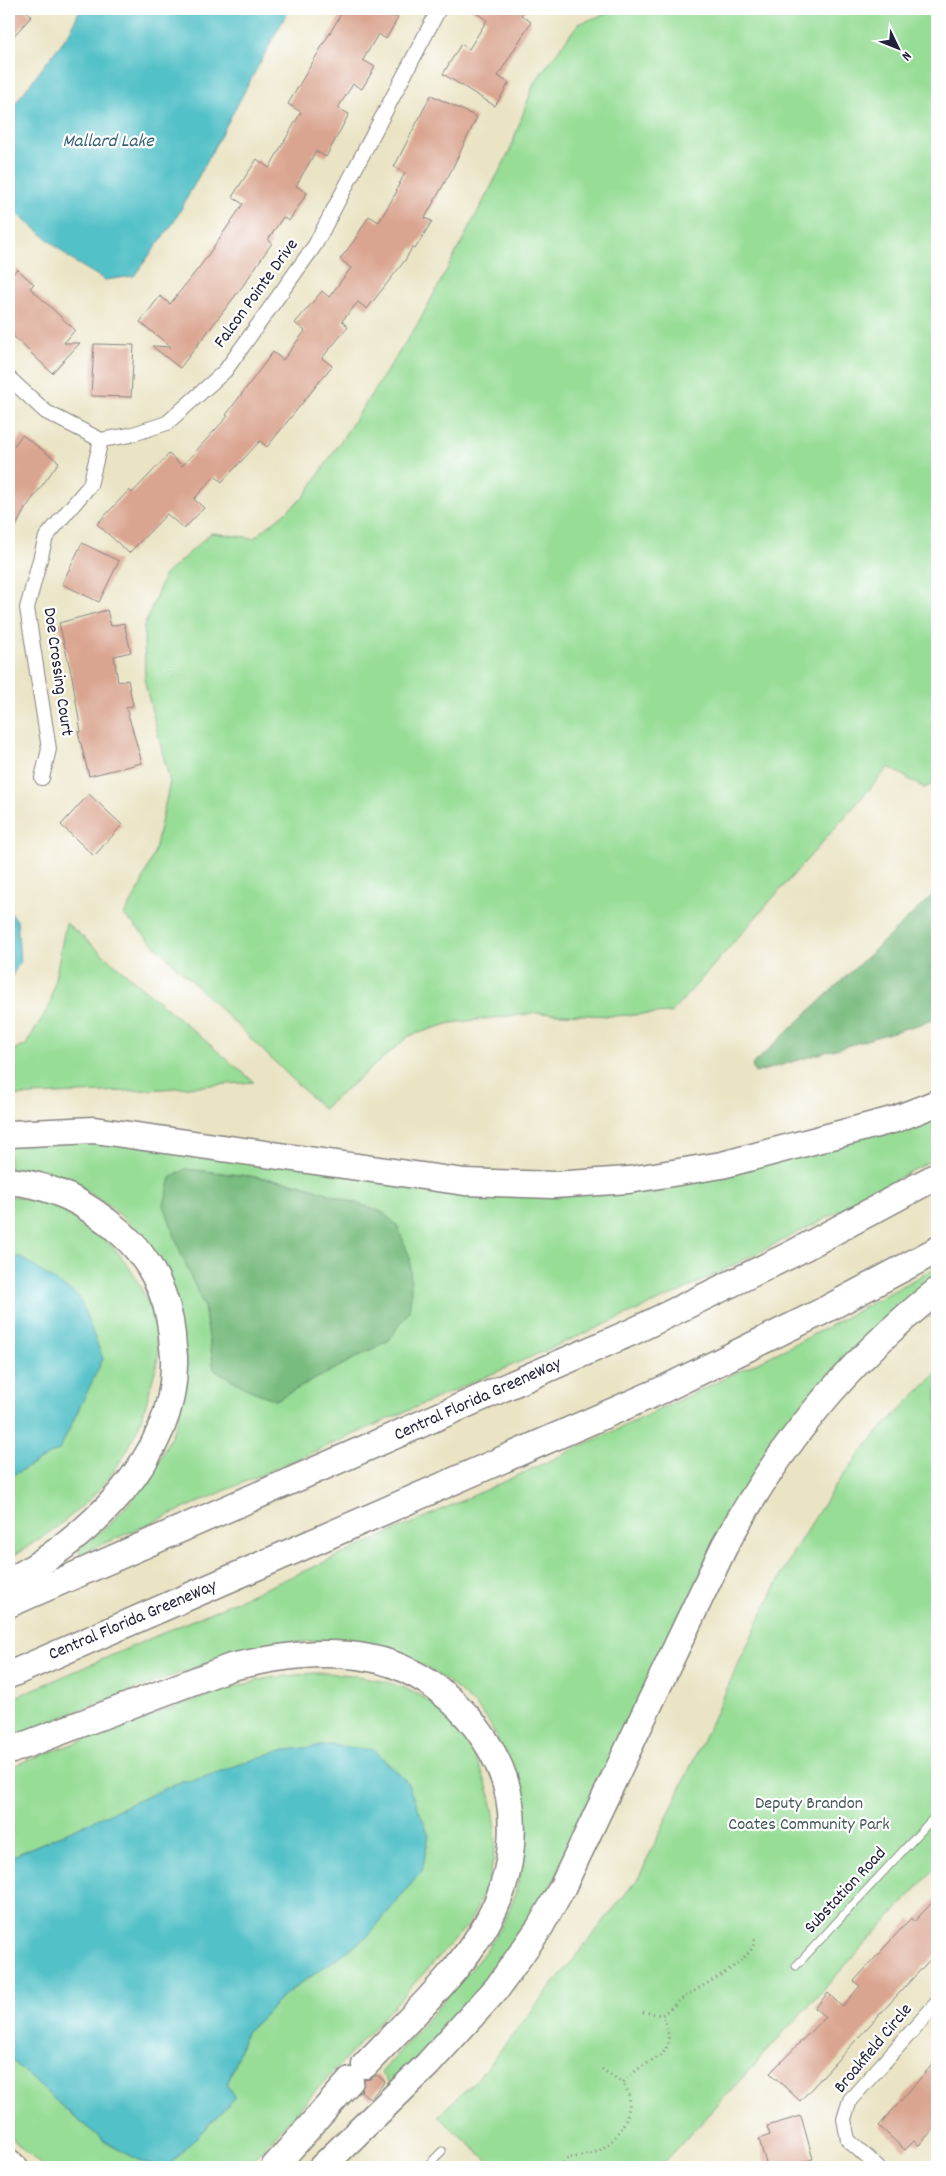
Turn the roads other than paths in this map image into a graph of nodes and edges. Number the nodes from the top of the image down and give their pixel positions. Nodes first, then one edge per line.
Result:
1 (439, 9) edge
2 (9, 378) edge
3 (101, 440) junction
4 (42, 778) dead end
5 (937, 1103) edge
6 (9, 1134) edge
7 (937, 1176) edge
8 (9, 1181) edge
9 (937, 1250) edge
10 (937, 1291) edge
11 (9, 1582) edge
12 (9, 1604) edge
13 (9, 1675) edge
14 (9, 1752) edge
15 (937, 1814) edge
16 (796, 1966) dead end
17 (937, 2003) edge
18 (442, 2151) dead end
19 (9, 2160) edge
20 (17, 2167) edge
21 (274, 2167) edge
22 (322, 2167) edge
23 (426, 2167) edge
24 (878, 2167) edge

1 - 3 street, Falcon Pointe Drive
2 - 3 street
3 - 4 street, Doe Crossing Court
5 - 6 highway
7 - 12 highway, Central Florida GreeneWay
8 - 11 highway
9 - 13 highway, Central Florida GreeneWay
10 - 22 highway
14 - 21 highway
15 - 16 lane, Substation Road
17 - 24 street, Broakfield Circle
18 - 23 lane
19 - 20 main road

